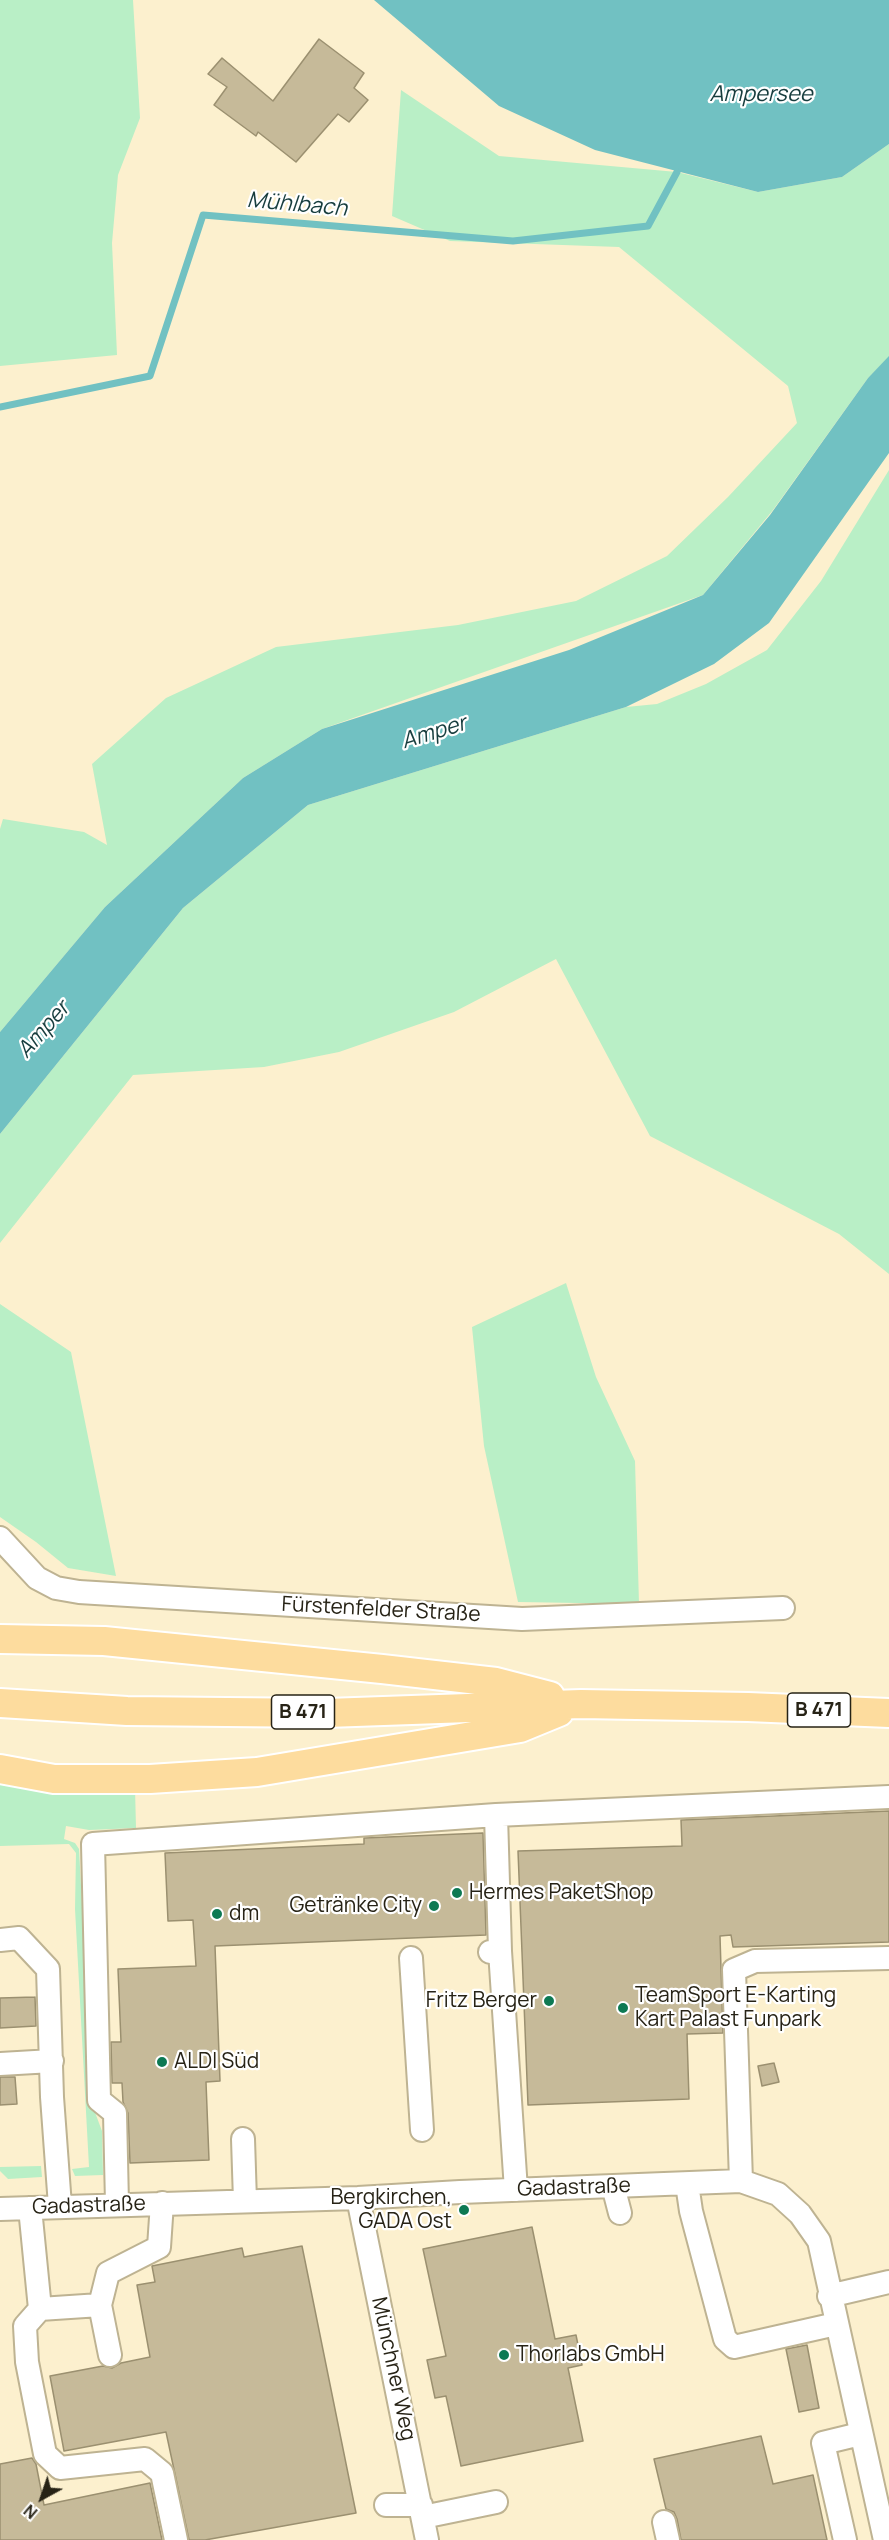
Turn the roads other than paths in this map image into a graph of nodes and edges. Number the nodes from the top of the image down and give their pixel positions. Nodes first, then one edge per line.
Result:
1 (0, 1538) edge
2 (783, 1608) dead end
3 (0, 1639) edge
4 (581, 1704) junction
5 (13, 1705) edge
6 (889, 1713) edge
7 (0, 1769) edge
8 (889, 1797) edge
9 (496, 1815) junction
10 (0, 1940) edge
11 (411, 1958) dead end
12 (889, 1958) edge
13 (52, 2061) junction
14 (0, 2064) edge
15 (422, 2130) dead end
16 (243, 2139) dead end
17 (741, 2181) junction
18 (687, 2184) junction
19 (613, 2186) junction
20 (516, 2190) junction
21 (358, 2198) junction
22 (245, 2201) junction
23 (162, 2203) junction
24 (117, 2204) junction
25 (60, 2206) junction
26 (30, 2208) junction
27 (0, 2209) edge
28 (620, 2213) dead end
29 (889, 2282) edge
30 (829, 2296) junction
31 (100, 2305) junction
32 (40, 2309) junction
33 (836, 2324) junction
34 (110, 2355) dead end
35 (860, 2434) junction
36 (496, 2502) dead end
37 (386, 2505) dead end
38 (422, 2511) junction
39 (176, 2540) edge
40 (427, 2540) edge
41 (845, 2540) edge
42 (885, 2540) edge

1 - 2 street, Fürstenfelder Straße
3 - 4 main road
4 - 5 main road, B 471
4 - 6 main road, B 471
4 - 7 main road
8 - 9 street
9 - 20 street
9 - 24 street
10 - 13 street
11 - 15 street
12 - 17 street
13 - 14 street
13 - 25 street
16 - 22 street
17 - 18 street, Gadastraße
17 - 30 street, Gadastraße
18 - 19 street, Gadastraße
18 - 33 street
19 - 20 street, Gadastraße
19 - 28 street
20 - 21 street, Gadastraße
21 - 22 street, Gadastraße
21 - 38 street, Münchner Weg
22 - 23 street, Gadastraße
23 - 24 street, Gadastraße
23 - 31 street
24 - 25 street, Gadastraße
25 - 26 street, Gadastraße
26 - 27 street, Gadastraße
26 - 32 street
29 - 30 street
30 - 33 street, Gadastraße
31 - 32 street
31 - 34 street
32 - 39 street
33 - 35 street, Gadastraße
35 - 41 street
35 - 42 street, Gadastraße
36 - 38 street
37 - 38 street
38 - 40 street, Münchner Weg

